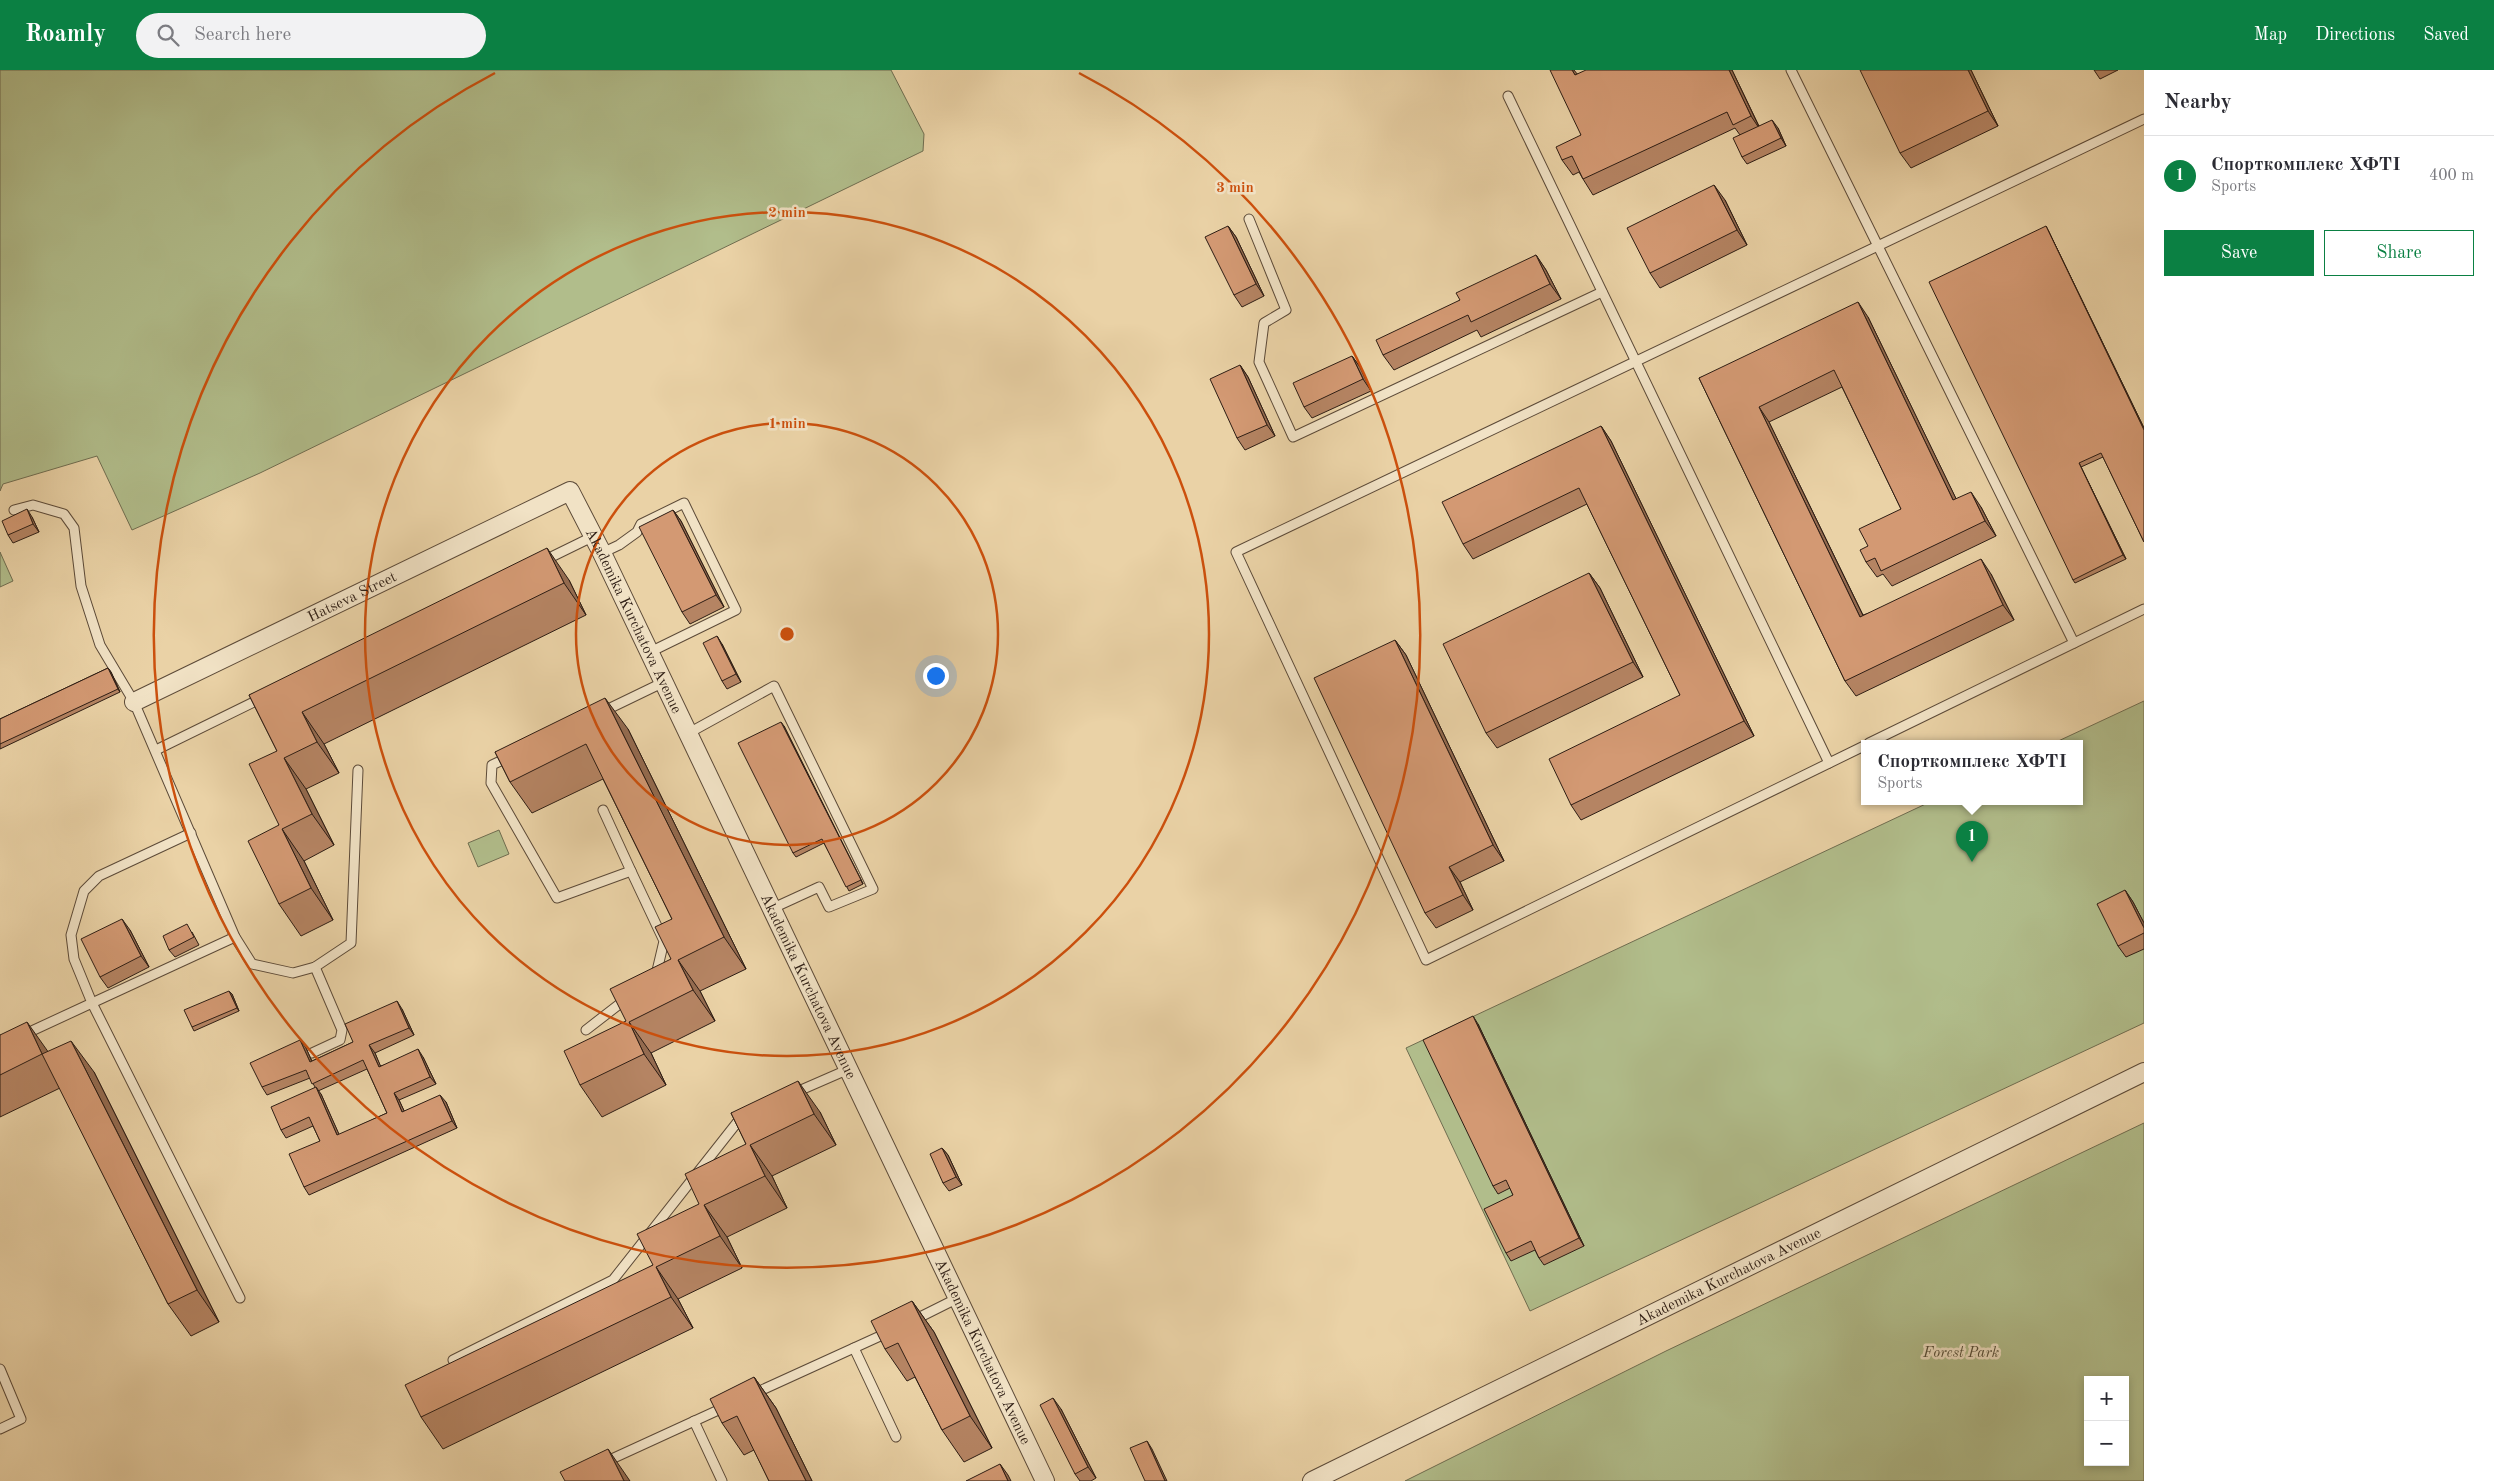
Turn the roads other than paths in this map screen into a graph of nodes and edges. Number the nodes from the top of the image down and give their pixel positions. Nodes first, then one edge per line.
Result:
1 (1791, 70) edge
2 (1508, 96) dead end
3 (2144, 119) edge
4 (1249, 219) dead end
5 (1877, 246) junction
6 (1602, 292) junction
7 (1636, 362) junction
8 (570, 491) joint
9 (14, 510) dead end
10 (592, 537) junction
11 (602, 553) junction
12 (538, 563) edge
13 (2144, 609) edge
14 (2074, 643) junction
15 (648, 653) junction
16 (662, 683) junction
17 (269, 695) edge
18 (134, 702) junction
19 (591, 718) edge
20 (687, 734) junction
21 (1875, 740) edge
22 (1861, 747) edge
23 (156, 750) junction
24 (519, 752) edge
25 (1829, 763) junction
26 (358, 770) dead end
27 (603, 810) edge
28 (191, 833) junction
29 (631, 871) junction
30 (771, 909) junction
31 (235, 938) junction
32 (315, 966) junction
33 (648, 982) edge
34 (632, 994) edge
35 (92, 1003) junction
36 (586, 1030) dead end
37 (17, 1038) edge
38 (312, 1053) dead end
39 (849, 1069) junction
40 (2144, 1072) edge
41 (785, 1097) edge
42 (749, 1113) edge
43 (240, 1298) dead end
44 (958, 1298) junction
45 (854, 1348) junction
46 (453, 1360) edge
47 (0, 1369) edge
48 (747, 1397) edge
49 (730, 1405) edge
50 (694, 1421) junction
51 (0, 1429) edge
52 (896, 1437) dead end
53 (600, 1465) edge
54 (722, 1481) edge
55 (1045, 1481) edge
56 (1312, 1481) edge

1 - 5 lane
2 - 6 lane
3 - 5 lane
4 - 6 lane
5 - 7 lane
5 - 14 lane
6 - 7 lane
7 - 25 lane
7 - 25 lane
8 - 10 street, Akademika Kurchatova Avenue
8 - 18 street, Hatseva Street
9 - 18 lane
10 - 11 street, Akademika Kurchatova Avenue
10 - 12 lane
11 - 15 street, Akademika Kurchatova Avenue
11 - 15 lane
13 - 14 lane
14 - 21 lane
15 - 16 street, Akademika Kurchatova Avenue
16 - 19 lane
16 - 20 street, Akademika Kurchatova Avenue
17 - 23 lane
18 - 23 lane
20 - 30 street, Akademika Kurchatova Avenue
20 - 30 lane
22 - 25 lane
23 - 28 lane
24 - 29 lane
26 - 32 lane
27 - 29 lane
28 - 31 lane
28 - 35 lane
29 - 33 lane
30 - 39 street, Akademika Kurchatova Avenue
31 - 32 lane
31 - 35 lane
32 - 38 lane
34 - 36 lane
35 - 37 lane
35 - 43 lane
39 - 41 lane
39 - 44 street, Akademika Kurchatova Avenue
40 - 56 street, Akademika Kurchatova Avenue
42 - 46 lane
44 - 45 lane
44 - 55 street, Akademika Kurchatova Avenue
45 - 48 lane
45 - 52 lane
47 - 51 lane
49 - 50 lane
50 - 53 lane
50 - 54 lane

